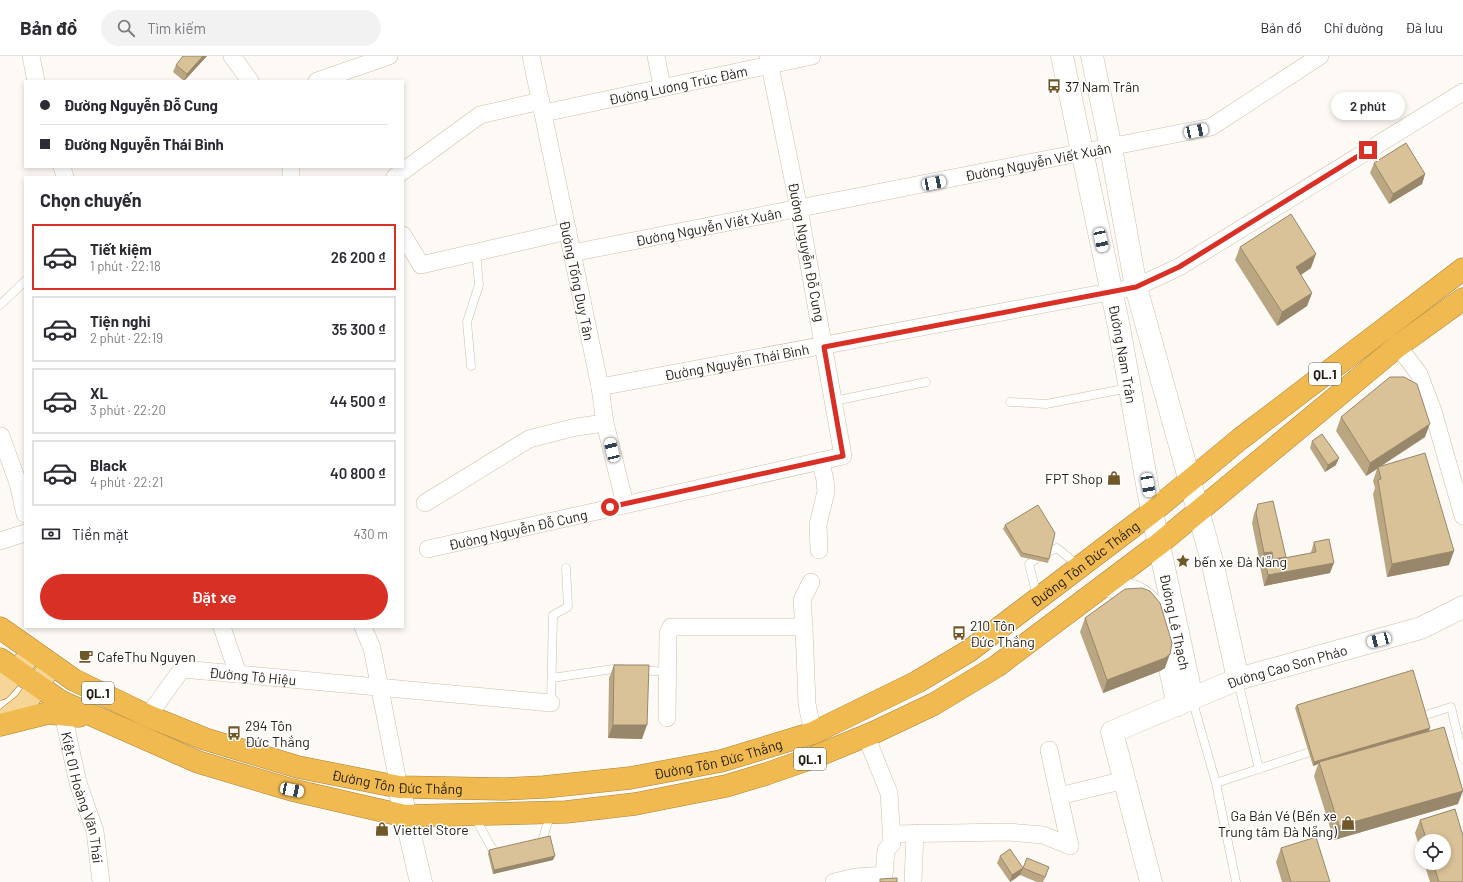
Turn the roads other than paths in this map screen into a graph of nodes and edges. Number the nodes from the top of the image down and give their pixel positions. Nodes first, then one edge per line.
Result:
1 (31, 56) edge
2 (232, 56) edge
3 (389, 56) edge
4 (531, 56) edge
5 (656, 56) edge
6 (812, 56) edge
7 (1062, 56) edge
8 (1092, 56) edge
9 (1320, 56) edge
10 (769, 60) edge
11 (36, 80) edge
12 (249, 80) edge
13 (320, 80) edge
14 (662, 87) junction
15 (1463, 92) edge
16 (542, 107) junction
17 (1111, 148) junction
18 (1083, 154) junction
19 (395, 176) edge
20 (799, 209) junction
21 (568, 231) junction
22 (404, 237) edge
23 (476, 252) junction
24 (572, 253) junction
25 (1463, 269) edge
26 (24, 282) edge
27 (1136, 287) junction
28 (1112, 292) junction
29 (1463, 299) edge
30 (0, 305) edge
31 (1398, 346) junction
32 (824, 347) junction
33 (471, 366) dead end
34 (926, 382) dead end
35 (600, 387) junction
36 (1130, 388) junction
37 (834, 401) junction
38 (1010, 402) dead end
39 (605, 423) junction
40 (1, 436) edge
41 (820, 461) junction
42 (1189, 481) junction
43 (425, 503) dead end
44 (625, 504) junction
45 (24, 510) edge
46 (1152, 512) junction
47 (1198, 512) junction
48 (1463, 516) edge
49 (24, 533) edge
50 (0, 541) edge
51 (1159, 544) junction
52 (428, 549) dead end
53 (819, 550) dead end
54 (1050, 552) edge
55 (1035, 560) edge
56 (1080, 567) junction
57 (566, 568) dead end
58 (811, 582) dead end
59 (1104, 586) junction
60 (1038, 600) junction
61 (1463, 607) edge
62 (804, 627) junction
63 (0, 628) edge
64 (222, 628) edge
65 (363, 628) edge
66 (32, 653) junction
67 (9, 665) edge
68 (51, 665) junction
69 (668, 672) junction
70 (238, 674) junction
71 (552, 678) junction
72 (1238, 680) junction
73 (38, 687) junction
74 (380, 687) junction
75 (0, 690) edge
76 (1185, 702) junction
77 (551, 703) joint
78 (63, 714) junction
79 (148, 716) junction
80 (667, 718) dead end
81 (98, 719) junction
82 (1405, 722) edge
83 (0, 724) edge
84 (812, 733) junction
85 (866, 736) junction
86 (1329, 746) edge
87 (1049, 750) dead end
88 (1463, 758) edge
89 (1259, 769) junction
90 (630, 778) junction
91 (1125, 780) junction
92 (1216, 783) junction
93 (399, 786) junction
94 (1059, 796) junction
95 (635, 804) junction
96 (551, 812) junction
97 (473, 815) junction
98 (406, 816) junction
99 (892, 834) junction
100 (915, 834) junction
101 (542, 841) edge
102 (494, 852) edge
103 (101, 882) edge
104 (420, 882) edge
105 (834, 882) edge
106 (913, 882) edge
107 (1151, 882) edge
108 (1236, 882) edge

1 - 11 street
2 - 12 street
3 - 13 street
4 - 16 street, Đường Tống Duy Tân
5 - 14 street
6 - 10 street, Đường Lương Trúc Đàm
7 - 18 street, Đường Nam Trân
8 - 17 street, Đường Nam Trân
9 - 17 street, Đường Nguyễn Viết Xuân
10 - 14 street, Đường Lương Trúc Đàm
10 - 20 street, Đường Nguyễn Đỗ Cung
14 - 16 street, Đường Lương Trúc Đàm
15 - 27 street, Đường Nguyễn Thái Bình
16 - 19 street, Đường Lương Trúc Đàm
16 - 21 street, Đường Tống Duy Tân
17 - 18 street, Đường Nguyễn Viết Xuân
17 - 27 street, Đường Nam Trân
18 - 20 street, Đường Nguyễn Viết Xuân
18 - 28 street, Đường Nam Trân
20 - 24 street, Đường Nguyễn Viết Xuân
20 - 32 street, Đường Nguyễn Đỗ Cung
21 - 23 street
21 - 24 street, Đường Tống Duy Tân
22 - 23 street
23 - 33 lane
24 - 35 street, Đường Tống Duy Tân
25 - 42 highway, Đường Tôn Đức Thắng / QL.1
26 - 30 lane
27 - 28 street, Đường Nguyễn Thái Bình
27 - 42 street, Đường Nam Trân
28 - 32 street, Đường Nguyễn Thái Bình
28 - 36 street, Đường Nam Trân
29 - 31 highway, Đường Tôn Đức Thắng / QL.1
31 - 47 highway, Đường Tôn Đức Thắng / QL.1
31 - 48 street
32 - 35 street, Đường Nguyễn Thái Bình
32 - 37 street, Đường Nguyễn Đỗ Cung
34 - 37 lane
35 - 39 street, Đường Tống Duy Tân
36 - 38 lane
36 - 46 street, Đường Nam Trân
37 - 41 street, Đường Nguyễn Đỗ Cung
39 - 43 street
39 - 44 street, Đường Tống Duy Tân
40 - 45 street
41 - 44 street, Đường Nguyễn Đỗ Cung
41 - 53 street
42 - 46 highway, Đường Tôn Đức Thắng / QL.1
42 - 47 street, Đường Nam Trân
44 - 52 street, Đường Nguyễn Đỗ Cung
46 - 51 street, Đường Nam Trân
46 - 56 highway, Đường Tôn Đức Thắng / QL.1
47 - 51 highway, Đường Tôn Đức Thắng / QL.1
47 - 72 street
49 - 50 street
51 - 59 highway, Đường Tôn Đức Thắng / QL.1
51 - 76 street, Đường Lê Thạch
54 - 56 lane
55 - 60 lane
56 - 60 highway, Đường Tôn Đức Thắng / QL.1
57 - 71 lane
58 - 62 street
59 - 76 street
59 - 85 highway, Đường Tôn Đức Thắng / QL.1
60 - 84 highway, Đường Tôn Đức Thắng / QL.1
61 - 72 street, Đường Cao Sơn Pháo
62 - 69 street
62 - 84 street
63 - 66 highway, Đường Tôn Đức Thắng / QL.1
64 - 70 street
65 - 74 street
66 - 67 main road
66 - 68 highway, Đường Tôn Đức Thắng / QL.1
67 - 73 highway, Đường Tôn Đức Thắng / QL.1
67 - 75 main road
68 - 73 main road
68 - 79 highway, Đường Tôn Đức Thắng / QL.1
69 - 71 lane
69 - 80 street
70 - 74 street, Đường Tô Hiệu
70 - 79 street, Đường Tô Hiệu
71 - 77 lane
72 - 76 street, Đường Cao Sơn Pháo
72 - 89 lane
73 - 81 highway, Đường Tôn Đức Thắng / QL.1
73 - 83 main road
74 - 77 street, Đường Tô Hiệu
74 - 93 street
76 - 91 street, Đường Cao Sơn Pháo
76 - 92 lane
78 - 81 highway
78 - 83 highway
78 - 103 street, Kiệt 01 Hoàng Văn Thái
79 - 93 highway, Đường Tôn Đức Thắng / QL.1
81 - 98 highway, Đường Tôn Đức Thắng / QL.1
82 - 88 lane
84 - 90 highway, Đường Tôn Đức Thắng / QL.1
85 - 95 highway, Đường Tôn Đức Thắng / QL.1
85 - 99 street
86 - 89 lane
87 - 94 street
89 - 92 lane
90 - 93 highway, Đường Tôn Đức Thắng / QL.1
90 - 95 highway
91 - 94 street
91 - 107 street
92 - 108 lane
93 - 98 street
94 - 100 street
95 - 96 highway, Đường Tôn Đức Thắng / QL.1
96 - 97 highway, Đường Tôn Đức Thắng / QL.1
96 - 101 lane
97 - 98 highway, Đường Tôn Đức Thắng / QL.1
97 - 102 lane
98 - 104 street
99 - 100 street
99 - 105 street
100 - 106 street

